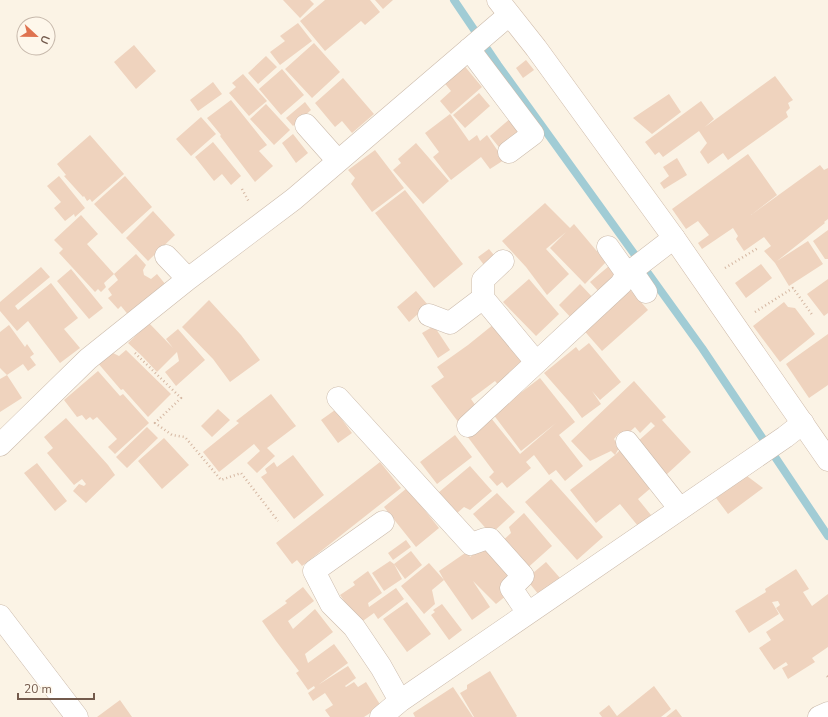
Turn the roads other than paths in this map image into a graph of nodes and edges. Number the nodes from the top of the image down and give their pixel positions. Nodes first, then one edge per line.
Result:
1 (501, 13) edge
2 (465, 53) junction
3 (306, 125) dead end
4 (509, 152) dead end
5 (338, 161) junction
6 (674, 238) junction
7 (608, 247) dead end
8 (166, 256) dead end
9 (503, 261) dead end
10 (629, 272) junction
11 (188, 279) junction
12 (646, 292) dead end
13 (483, 298) junction
14 (429, 315) dead end
15 (536, 362) junction
16 (338, 398) dead end
17 (803, 422) junction
18 (468, 426) dead end
19 (627, 442) dead end
20 (0, 445) edge
21 (825, 449) edge
22 (680, 509) junction
23 (383, 522) dead end
24 (528, 613) junction
25 (0, 616) edge
26 (400, 701) junction
27 (828, 713) edge
28 (77, 717) edge
29 (381, 717) edge
30 (820, 717) edge

1 - 2 street
1 - 6 street
2 - 4 street
2 - 5 street
3 - 5 street
5 - 11 street
6 - 10 street
6 - 17 street
7 - 10 street
8 - 11 street
9 - 13 street
10 - 12 street
10 - 15 street
11 - 20 street
13 - 14 street
13 - 15 street
15 - 18 street
16 - 24 street
17 - 21 street
17 - 22 street
19 - 22 street
22 - 24 street
23 - 26 street
24 - 26 street
25 - 28 street
26 - 29 street
27 - 30 street

